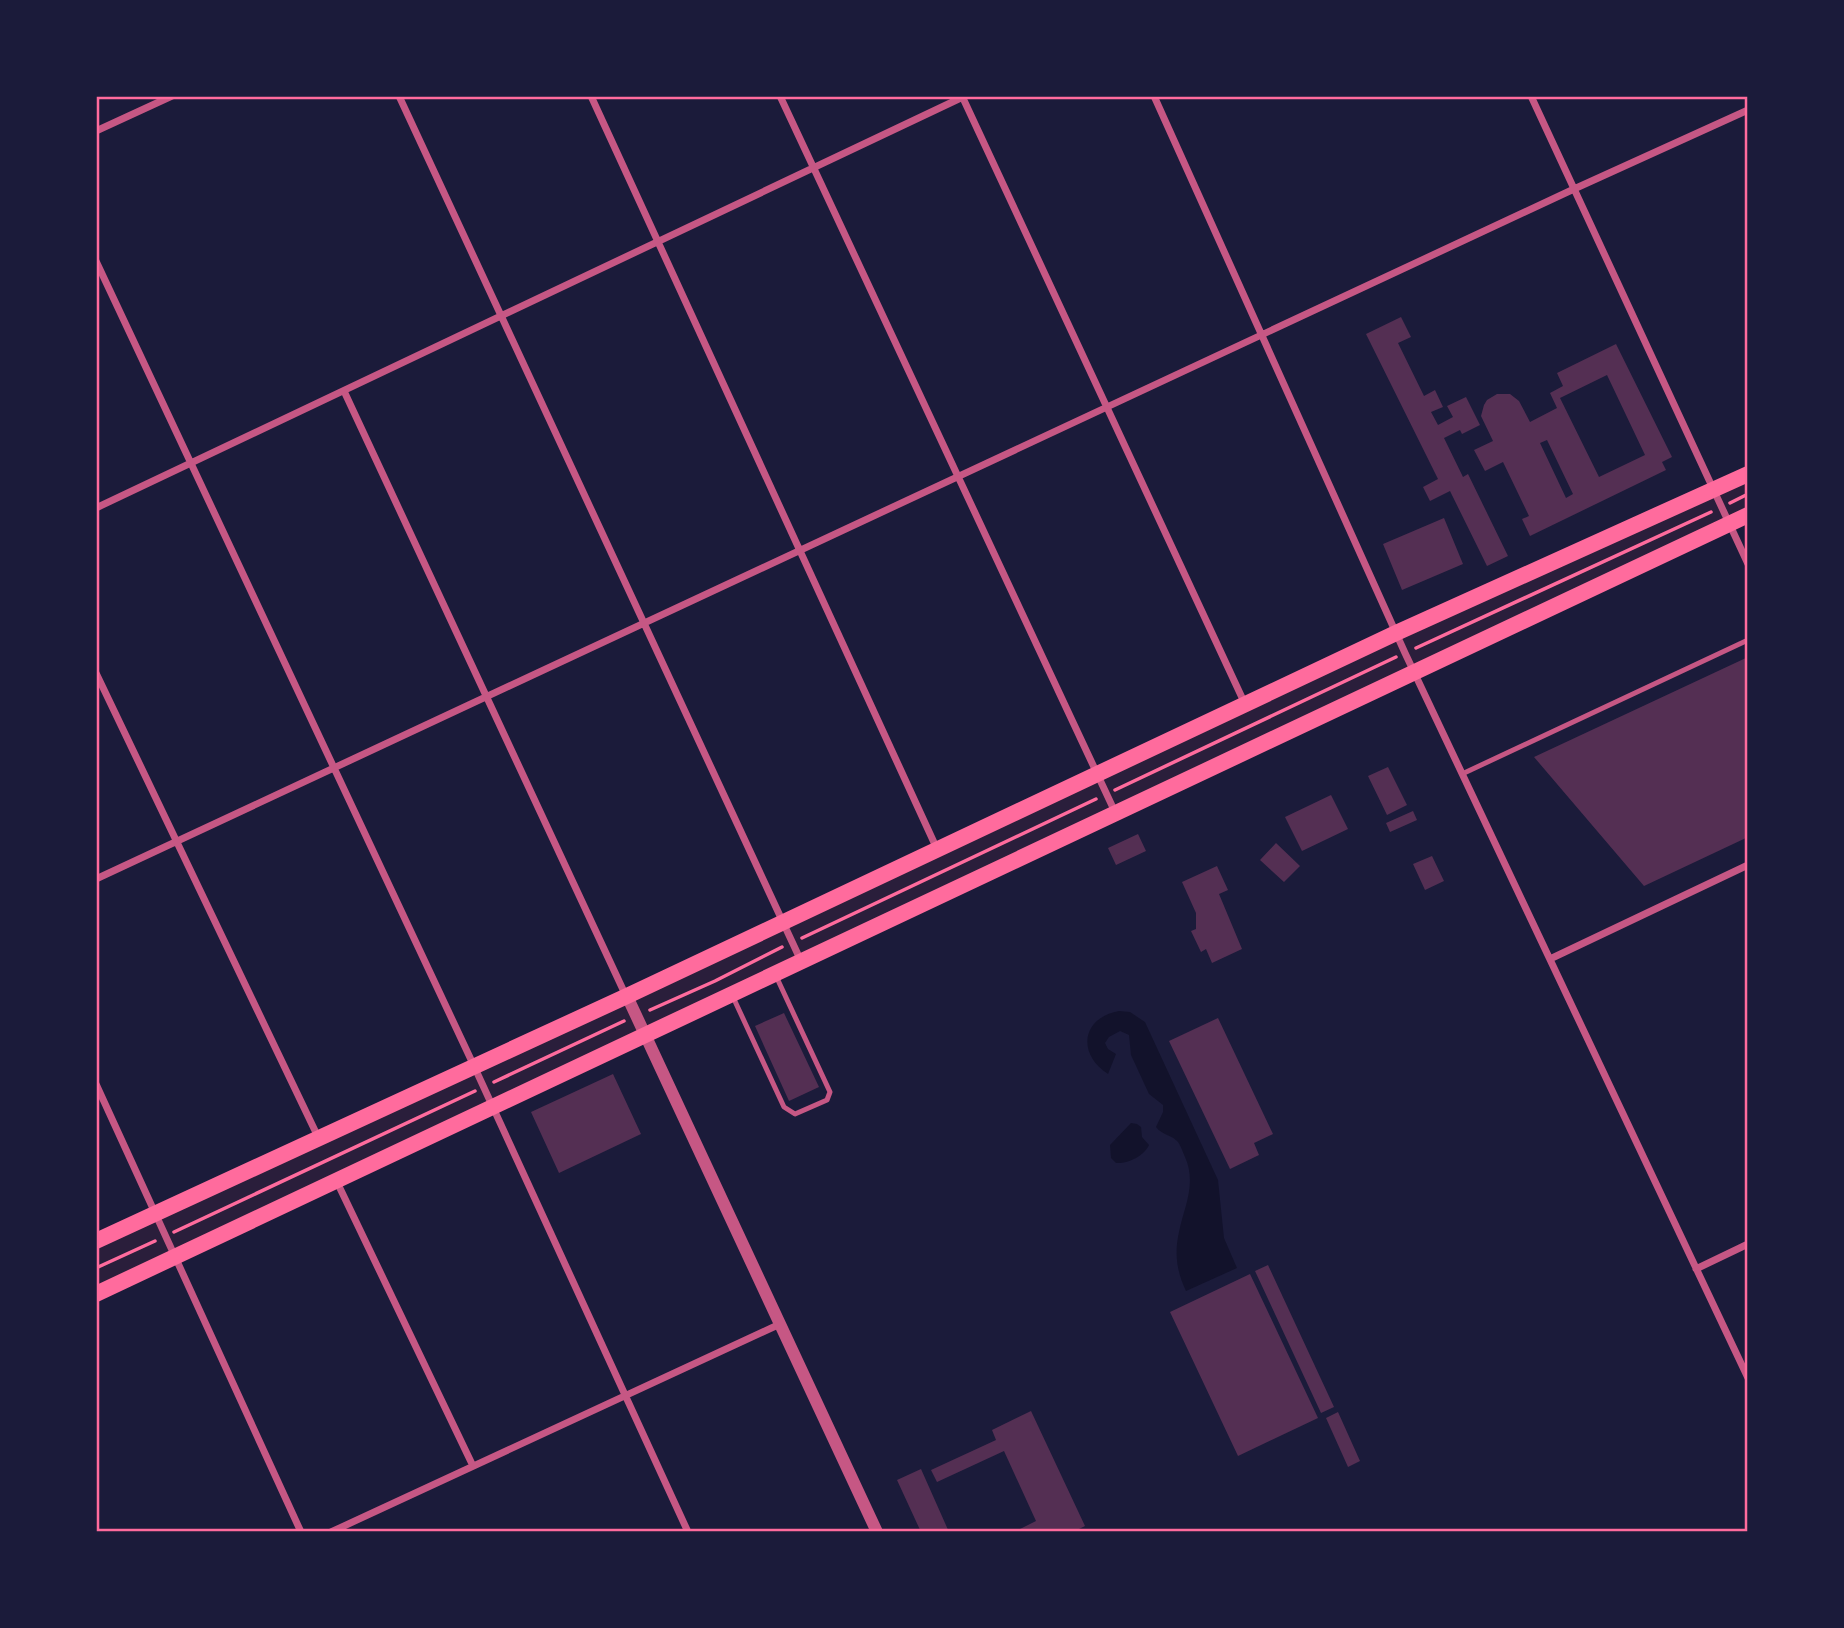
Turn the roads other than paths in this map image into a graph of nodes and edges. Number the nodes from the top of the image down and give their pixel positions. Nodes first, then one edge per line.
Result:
1 (172, 96) edge
2 (399, 96) edge
3 (592, 96) edge
4 (780, 96) edge
5 (1154, 96) edge
6 (1531, 96) edge
7 (963, 97) edge
8 (1748, 110) edge
9 (96, 131) edge
10 (814, 168) junction
11 (1574, 189) junction
12 (658, 242) junction
13 (96, 261) edge
14 (501, 316) junction
15 (1261, 335) junction
16 (344, 391) junction
17 (1107, 407) junction
18 (191, 463) junction
19 (1748, 474) edge
20 (958, 476) junction
21 (1713, 490) junction
22 (96, 508) edge
23 (1748, 515) edge
24 (1729, 524) junction
25 (800, 550) junction
26 (1748, 564) edge
27 (644, 623) junction
28 (1396, 633) junction
29 (1748, 640) edge
30 (1415, 672) junction
31 (96, 673) edge
32 (487, 696) junction
33 (1245, 704) junction
34 (334, 768) junction
35 (1097, 774) junction
36 (1462, 774) junction
37 (1116, 813) junction
38 (177, 842) junction
39 (937, 850) junction
40 (1748, 865) edge
41 (96, 879) edge
42 (783, 922) junction
43 (1550, 959) junction
44 (802, 961) junction
45 (775, 974) junction
46 (731, 995) junction
47 (627, 996) junction
48 (645, 1035) junction
49 (474, 1066) junction
50 (96, 1084) edge
51 (493, 1107) junction
52 (319, 1139) junction
53 (336, 1181) junction
54 (156, 1214) junction
55 (96, 1241) edge
56 (1748, 1244) edge
57 (175, 1257) junction
58 (1696, 1269) junction
59 (96, 1294) edge
60 (780, 1324) junction
61 (1748, 1378) edge
62 (625, 1395) junction
63 (473, 1466) junction
64 (301, 1532) edge
65 (331, 1532) edge
66 (688, 1532) edge
67 (877, 1532) edge

1 - 9 street
2 - 14 street
3 - 12 street
4 - 10 street
5 - 15 street
6 - 11 street
7 - 10 street
7 - 17 street
8 - 11 street
10 - 12 street
10 - 20 street
11 - 15 street
11 - 21 street
12 - 14 street
12 - 25 street
13 - 18 street
14 - 16 street
14 - 27 street
15 - 17 street
15 - 28 street
16 - 18 street
16 - 32 street
17 - 20 street
17 - 33 street
18 - 22 street
18 - 34 street
19 - 21 main road
20 - 25 street
20 - 35 street
21 - 24 street
21 - 28 main road
23 - 24 main road
24 - 26 street
24 - 30 main road
25 - 27 street
25 - 39 street
27 - 32 street
27 - 42 street
28 - 30 street
28 - 33 main road
29 - 36 lane
30 - 36 street
30 - 37 main road
31 - 38 street
32 - 34 street
32 - 47 street
33 - 35 main road
34 - 38 street
34 - 49 street
35 - 37 street
35 - 39 main road
36 - 43 street
37 - 44 main road
38 - 41 street
38 - 52 street
39 - 42 main road
40 - 43 street
42 - 44 street
42 - 47 main road
43 - 58 street
44 - 45 main road
45 - 46 main road
45 - 46 lane
46 - 48 main road
47 - 48 street
47 - 49 main road
48 - 51 main road
48 - 60 street
49 - 51 street
49 - 52 main road
50 - 54 street
51 - 53 main road
51 - 62 street
52 - 54 main road
53 - 57 main road
53 - 63 street
54 - 55 main road
54 - 57 street
56 - 58 street
57 - 59 main road
57 - 64 street
58 - 61 street
60 - 62 street
60 - 67 street
62 - 63 street
62 - 66 street
63 - 65 street

